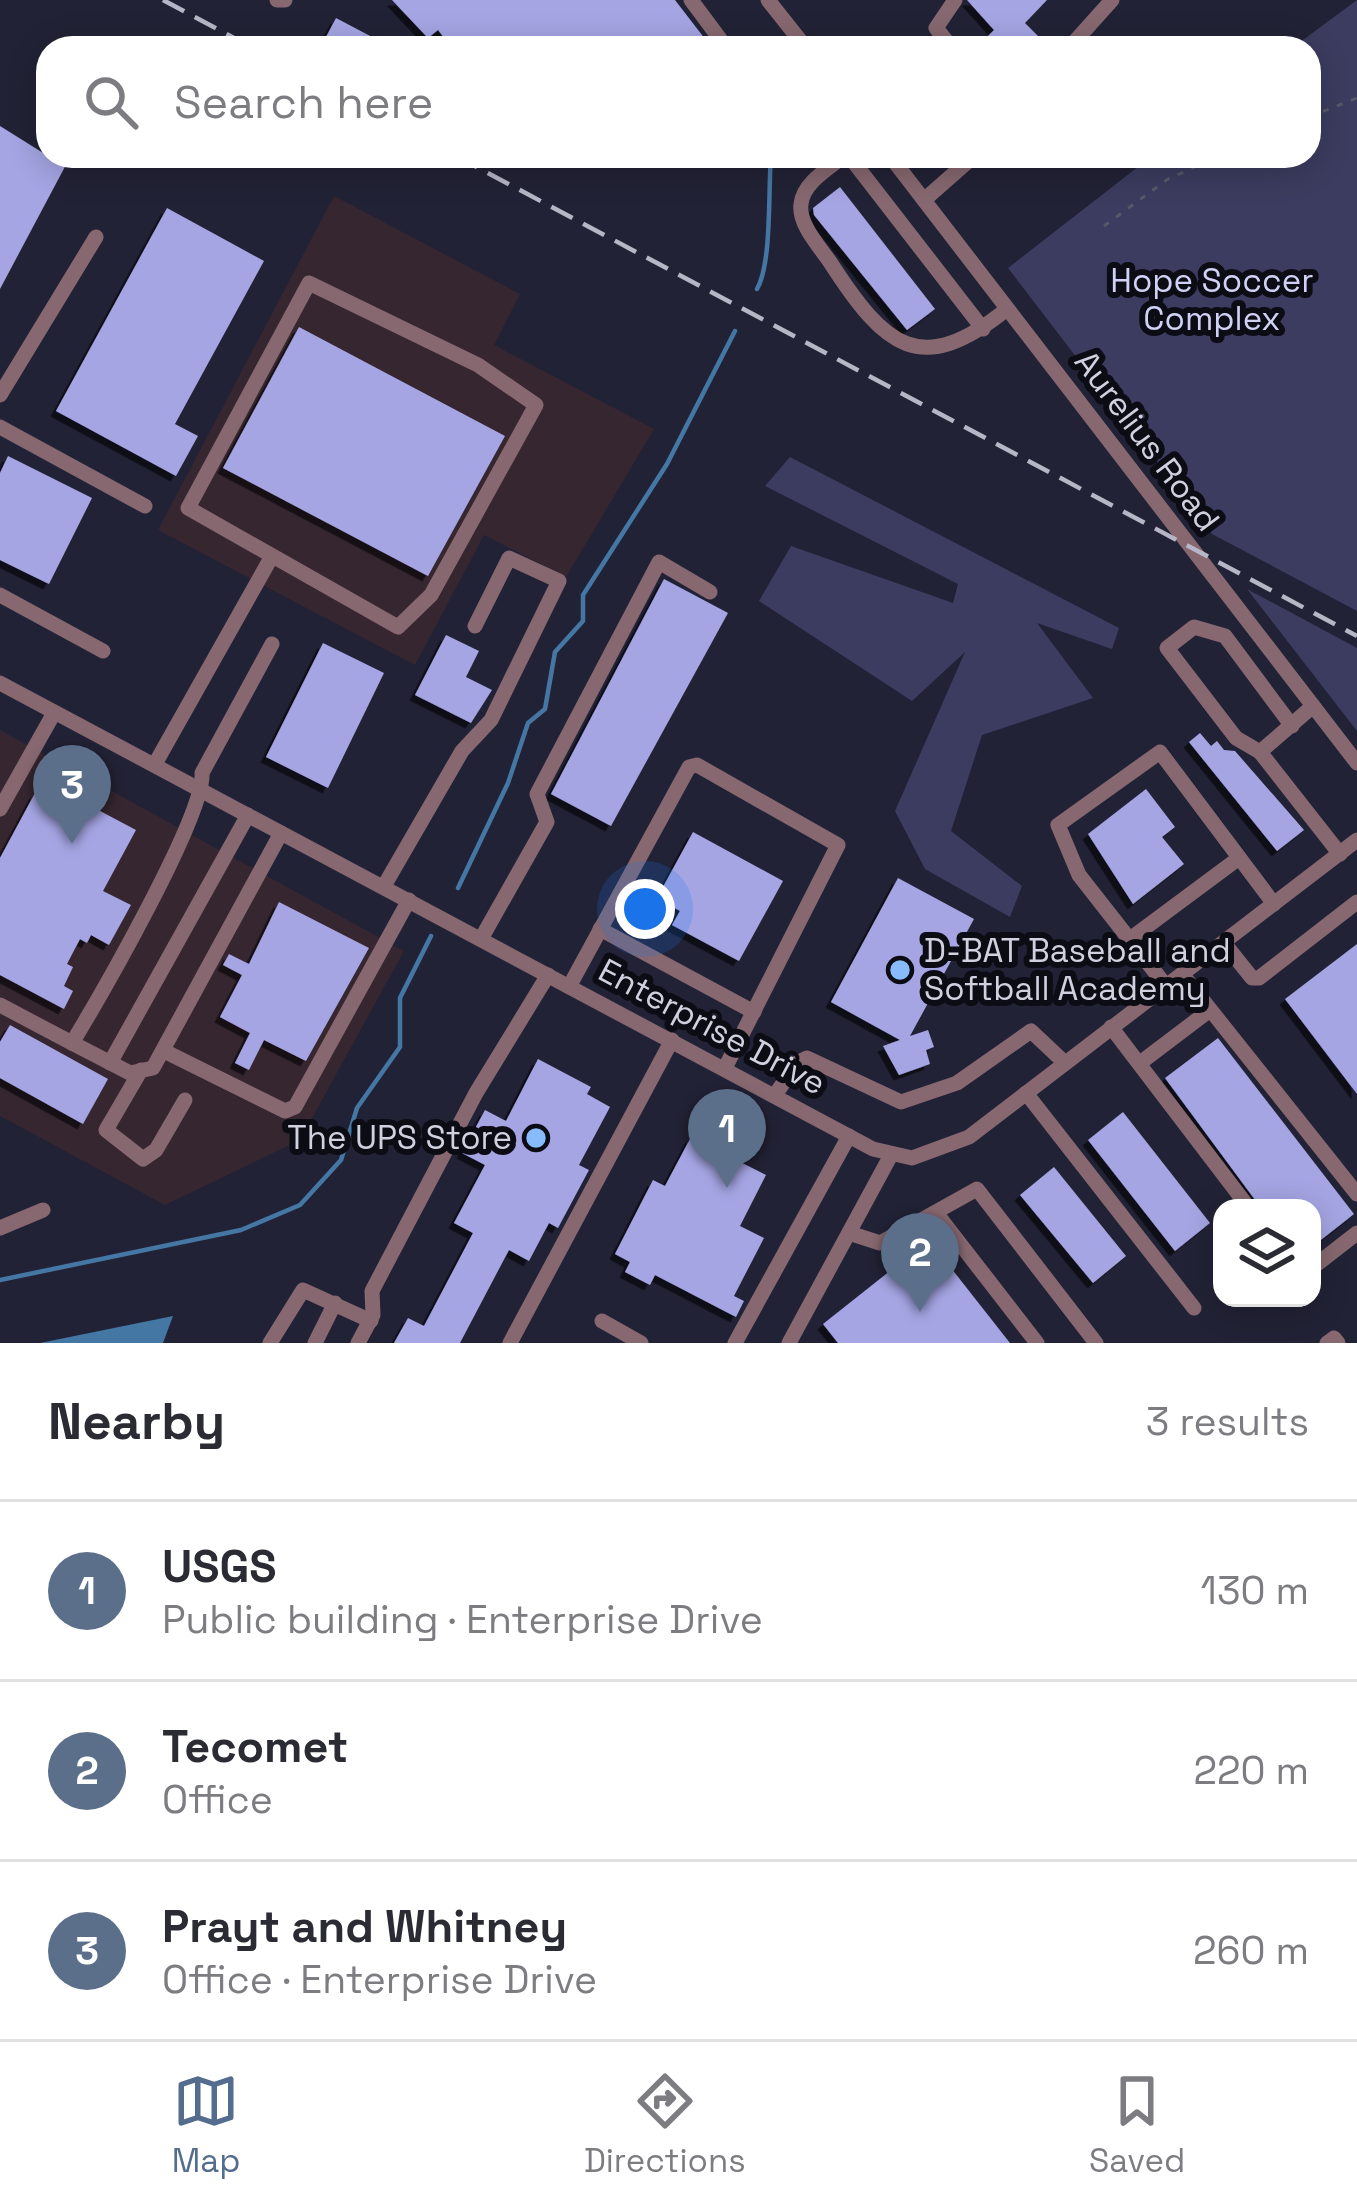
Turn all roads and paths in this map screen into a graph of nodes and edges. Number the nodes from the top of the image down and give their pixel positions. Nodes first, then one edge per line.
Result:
1 (691, 0) edge
2 (768, 0) edge
3 (955, 0) edge
4 (1112, 0) edge
5 (718, 36) edge
6 (796, 36) edge
7 (942, 36) edge
8 (1080, 36) edge
9 (1357, 98) edge
10 (1321, 112) edge
11 (831, 168) edge
12 (856, 168) edge
13 (899, 168) edge
14 (960, 168) edge
15 (1193, 168) edge
16 (924, 200) junction
17 (1104, 226) dead end
18 (96, 237) dead end
19 (1007, 309) junction
20 (983, 328) junction
21 (0, 395) edge
22 (0, 427) edge
23 (146, 506) dead end
24 (272, 556) junction
25 (710, 592) dead end
26 (0, 595) edge
27 (476, 626) dead end
28 (272, 644) dead end
29 (104, 651) dead end
30 (0, 683) edge
31 (1313, 706) junction
32 (54, 712) junction
33 (1292, 726) junction
34 (1260, 752) junction
35 (1357, 763) edge
36 (155, 764) junction
37 (204, 791) junction
38 (0, 808) edge
39 (248, 815) junction
40 (281, 833) junction
41 (1357, 840) edge
42 (1340, 854) junction
43 (1239, 858) junction
44 (384, 886) junction
45 (409, 900) junction
46 (1357, 902) edge
47 (1274, 904) junction
48 (600, 929) junction
49 (481, 939) junction
50 (1130, 939) junction
51 (1224, 943) junction
52 (1182, 974) junction
53 (548, 975) junction
54 (570, 985) junction
55 (1166, 986) junction
56 (0, 1005) edge
57 (1210, 1010) junction
58 (754, 1012) junction
59 (1111, 1028) junction
60 (672, 1040) junction
61 (72, 1043) junction
62 (164, 1051) junction
63 (110, 1063) junction
64 (1065, 1063) junction
65 (1140, 1063) junction
66 (725, 1068) junction
67 (141, 1070) junction
68 (1026, 1093) junction
69 (775, 1095) junction
70 (184, 1100) dead end
71 (849, 1136) junction
72 (891, 1155) junction
73 (1357, 1194) edge
74 (1242, 1199) edge
75 (43, 1210) dead end
76 (937, 1214) junction
77 (0, 1228) edge
78 (850, 1233) junction
79 (1357, 1233) edge
80 (1321, 1261) edge
81 (335, 1303) junction
82 (1194, 1307) dead end
83 (370, 1321) junction
84 (602, 1322) dead end
85 (270, 1343) edge
86 (315, 1343) edge
87 (358, 1343) edge
88 (510, 1343) edge
89 (641, 1343) edge
90 (735, 1343) edge
91 (789, 1343) edge
92 (1037, 1343) edge
93 (1096, 1343) edge
94 (1327, 1343) edge
95 (1338, 1343) edge

1 - 5 street
2 - 6 street
3 - 7 street
4 - 8 street
9 - 10 path
11 - 20 street
12 - 20 street
13 - 16 street, Aurelius Road
14 - 16 street
15 - 17 path
16 - 19 street, Aurelius Road
18 - 21 street
19 - 20 street
19 - 31 street, Aurelius Road
22 - 23 street
24 - 24 street
24 - 36 street
25 - 49 street
26 - 29 street
27 - 44 street
28 - 37 street
30 - 32 street, Enterprise Drive
31 - 33 street
31 - 35 street, Aurelius Road
32 - 36 street, Enterprise Drive
32 - 38 street
33 - 34 street
33 - 34 street
34 - 42 street
36 - 37 street, Enterprise Drive
37 - 39 street, Enterprise Drive
37 - 61 street
39 - 40 street, Enterprise Drive
39 - 63 street
40 - 44 street, Enterprise Drive
40 - 62 street
41 - 42 street
42 - 47 street
43 - 47 street
43 - 50 street
43 - 50 street
44 - 45 street, Enterprise Drive
45 - 49 street, Enterprise Drive
45 - 62 street
46 - 51 street
47 - 51 street
48 - 54 street
48 - 58 street
48 - 58 street
49 - 53 street, Enterprise Drive
50 - 55 street
51 - 52 street
52 - 55 street
52 - 57 street
53 - 54 street, Enterprise Drive
53 - 83 street
54 - 60 street, Enterprise Drive
55 - 59 street
56 - 61 street
57 - 65 street
57 - 73 street
58 - 66 street
59 - 64 street
59 - 65 street
60 - 66 street, Enterprise Drive
60 - 88 street
61 - 63 street
62 - 67 street
63 - 67 street
64 - 68 street
64 - 69 street
65 - 74 street
66 - 69 street, Enterprise Drive
67 - 70 street
68 - 72 street
68 - 82 street
69 - 71 street, Enterprise Drive
71 - 72 street, Enterprise Drive
71 - 90 street
72 - 78 street
75 - 77 street
76 - 78 street
76 - 92 street
76 - 93 street
78 - 91 street
79 - 80 street
81 - 83 street
81 - 85 street
81 - 86 street
83 - 87 street
84 - 89 street
94 - 95 street

